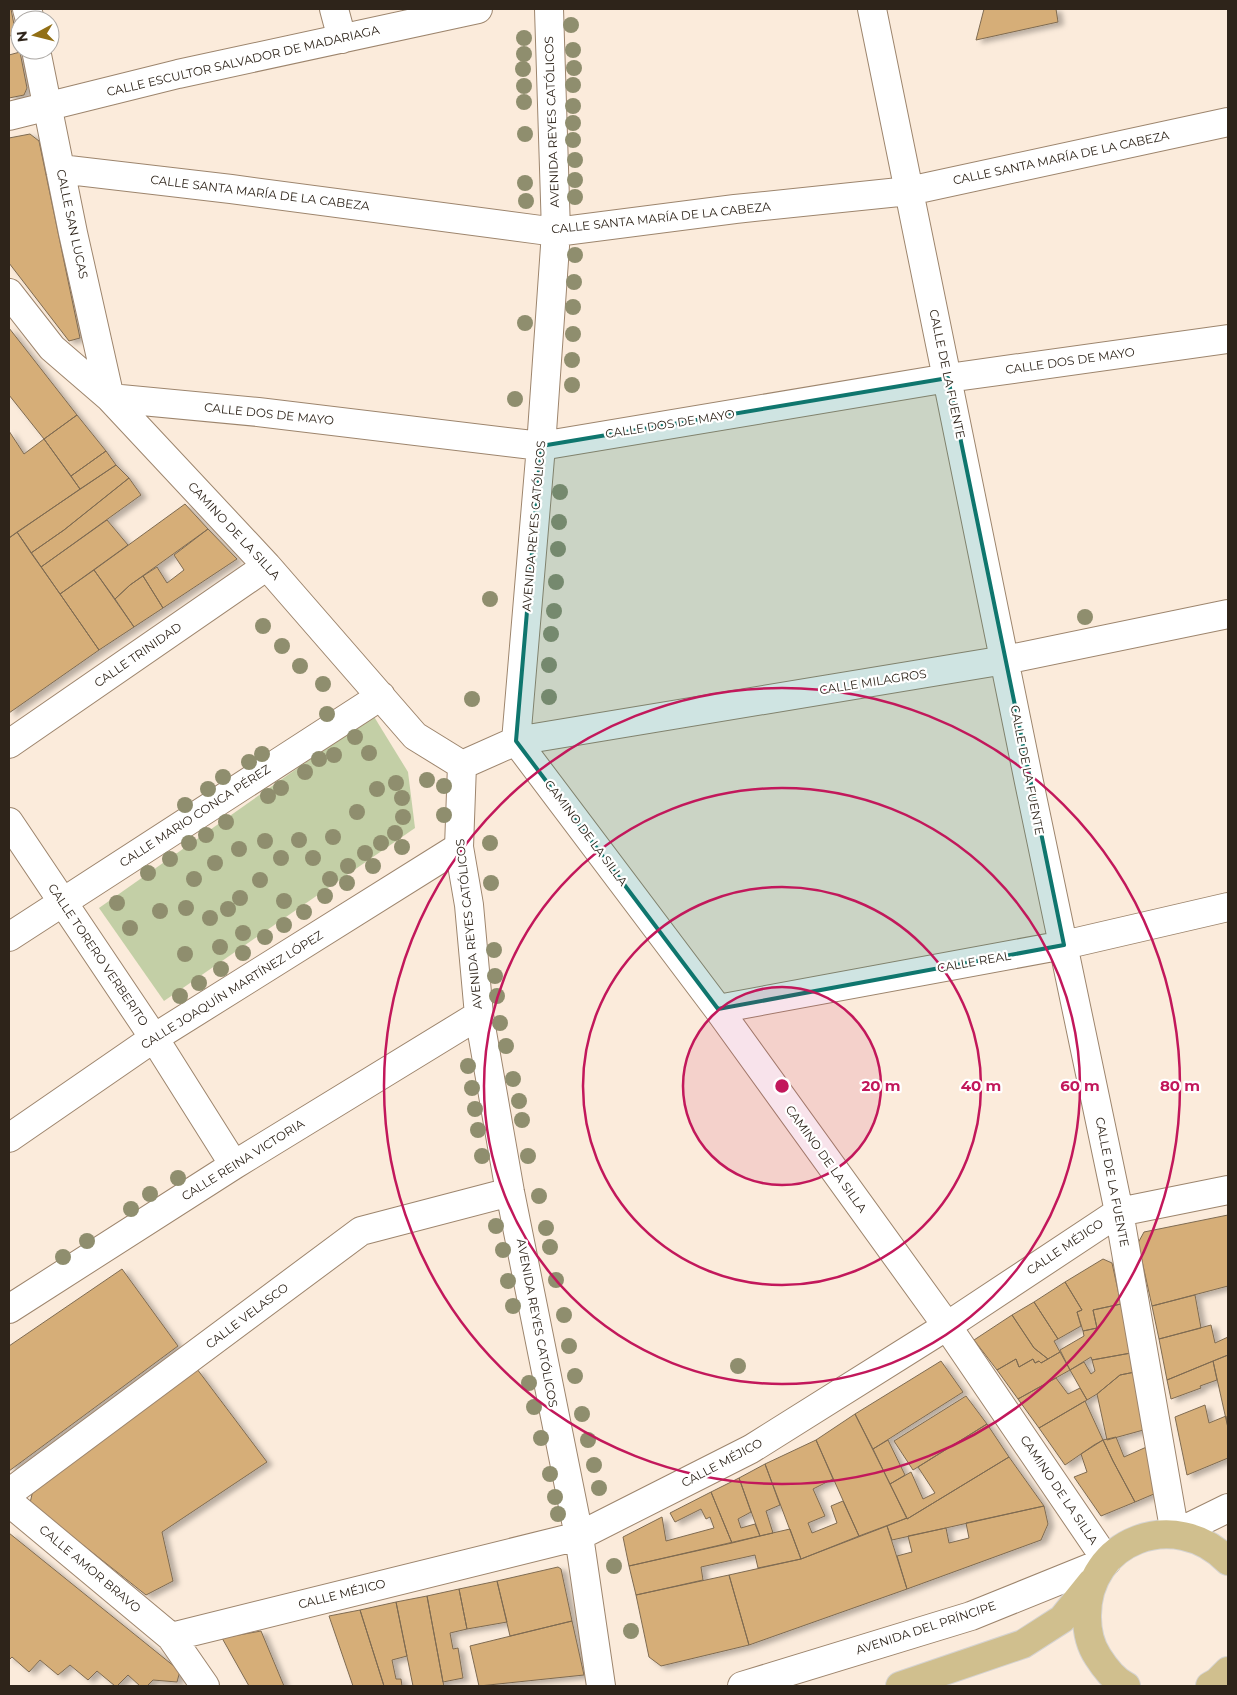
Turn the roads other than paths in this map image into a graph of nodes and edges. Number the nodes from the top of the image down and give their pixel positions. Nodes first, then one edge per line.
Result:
1 (334, 9) edge
2 (478, 9) edge
3 (548, 9) edge
4 (872, 9) edge
5 (342, 38) junction
6 (38, 60) edge
7 (48, 108) junction
8 (9, 116) edge
9 (1228, 122) edge
10 (60, 169) junction
11 (909, 191) junction
12 (556, 232) junction
13 (9, 293) edge
14 (1228, 339) edge
15 (948, 378) junction
16 (110, 398) junction
17 (541, 446) junction
18 (267, 566) junction
19 (1228, 614) edge
20 (1005, 660) junction
21 (381, 696) junction
22 (516, 741) junction
23 (9, 744) edge
24 (462, 765) junction
25 (9, 822) edge
26 (459, 847) junction
27 (63, 902) junction
28 (1228, 907) edge
29 (9, 937) edge
30 (1064, 945) junction
31 (718, 1009) junction
32 (479, 1015) junction
33 (154, 1038) junction
34 (9, 1138) edge
35 (234, 1165) junction
36 (1228, 1190) edge
37 (510, 1192) junction
38 (1119, 1212) junction
39 (9, 1309) edge
40 (947, 1326) junction
41 (9, 1493) edge
42 (9, 1502) edge
43 (1228, 1508) edge
44 (579, 1536) junction
45 (1188, 1537) junction
46 (1228, 1541) edge
47 (1228, 1561) edge
48 (1100, 1570) junction
49 (171, 1637) junction
50 (1228, 1671) edge
51 (205, 1686) edge
52 (601, 1686) edge
53 (742, 1686) edge
54 (900, 1686) edge
55 (1126, 1686) edge
56 (1210, 1686) edge

1 - 5 street
2 - 5 street, CALLE ESCULTOR SALVADOR DE MADARIAGA
3 - 12 street, AVENIDA REYES CATÓLICOS
4 - 11 street, CALLE DE LA FUENTE
5 - 7 street, CALLE ESCULTOR SALVADOR DE MADARIAGA
6 - 7 street, CALLE SAN LUCAS
7 - 8 street, CALLE ESCULTOR SALVADOR DE MADARIAGA
7 - 10 street, CALLE SAN LUCAS
9 - 11 street, CALLE SANTA MARÍA DE LA CABEZA
10 - 12 street, CALLE SANTA MARÍA DE LA CABEZA
10 - 16 street, CALLE SAN LUCAS
11 - 12 street, CALLE SANTA MARÍA DE LA CABEZA
11 - 15 street, CALLE DE LA FUENTE
12 - 17 street, AVENIDA REYES CATÓLICOS
13 - 16 street, CAMINO DE LA SILLA
14 - 15 street, CALLE DOS DE MAYO
15 - 17 street, CALLE DOS DE MAYO
15 - 20 street, CALLE DE LA FUENTE
16 - 17 street, CALLE DOS DE MAYO
16 - 18 street, CAMINO DE LA SILLA
17 - 22 street, AVENIDA REYES CATÓLICOS
18 - 21 street, CAMINO DE LA SILLA
18 - 23 street, CALLE TRINIDAD
19 - 20 street, CALLE MILAGROS
20 - 22 street, CALLE MILAGROS
20 - 30 street, CALLE DE LA FUENTE
21 - 24 street, CAMINO DE LA SILLA
21 - 27 street, CALLE MARIO CONCA PÉREZ
22 - 24 street
22 - 31 street, CAMINO DE LA SILLA
24 - 26 street, AVENIDA REYES CATÓLICOS
25 - 27 street, CALLE TORERO VERBERITO
26 - 32 street, AVENIDA REYES CATÓLICOS
26 - 33 street, CALLE JOAQUÍN MARTÍNEZ LÓPEZ
27 - 29 street, CALLE MARIO CONCA PÉREZ
27 - 33 street, CALLE TORERO VERBERITO
28 - 30 street, CALLE REAL
30 - 31 street, CALLE REAL
30 - 38 street, CALLE DE LA FUENTE
31 - 40 street, CAMINO DE LA SILLA
32 - 35 street, CALLE REINA VICTORIA
32 - 37 street, AVENIDA REYES CATÓLICOS
33 - 34 street, CALLE JOAQUÍN MARTÍNEZ LÓPEZ
33 - 35 street, CALLE TORERO VERBERITO
35 - 39 street, CALLE REINA VICTORIA
36 - 38 street, CALLE MÉJICO
37 - 41 street, CALLE VELASCO
37 - 44 street, AVENIDA REYES CATÓLICOS
38 - 40 street, CALLE MÉJICO
38 - 45 street, CALLE DE LA FUENTE
40 - 44 street, CALLE MÉJICO
40 - 48 street, CAMINO DE LA SILLA
42 - 49 street, CALLE AMOR BRAVO
43 - 45 street
44 - 49 street, CALLE MÉJICO
44 - 52 street, AVENIDA REYES CATÓLICOS
45 - 46 main road
45 - 47 main road
45 - 48 main road
48 - 53 street, AVENIDA DEL PRÍNCIPE
48 - 54 main road
48 - 55 main road
49 - 51 street, CALLE AMOR BRAVO
50 - 56 main road

